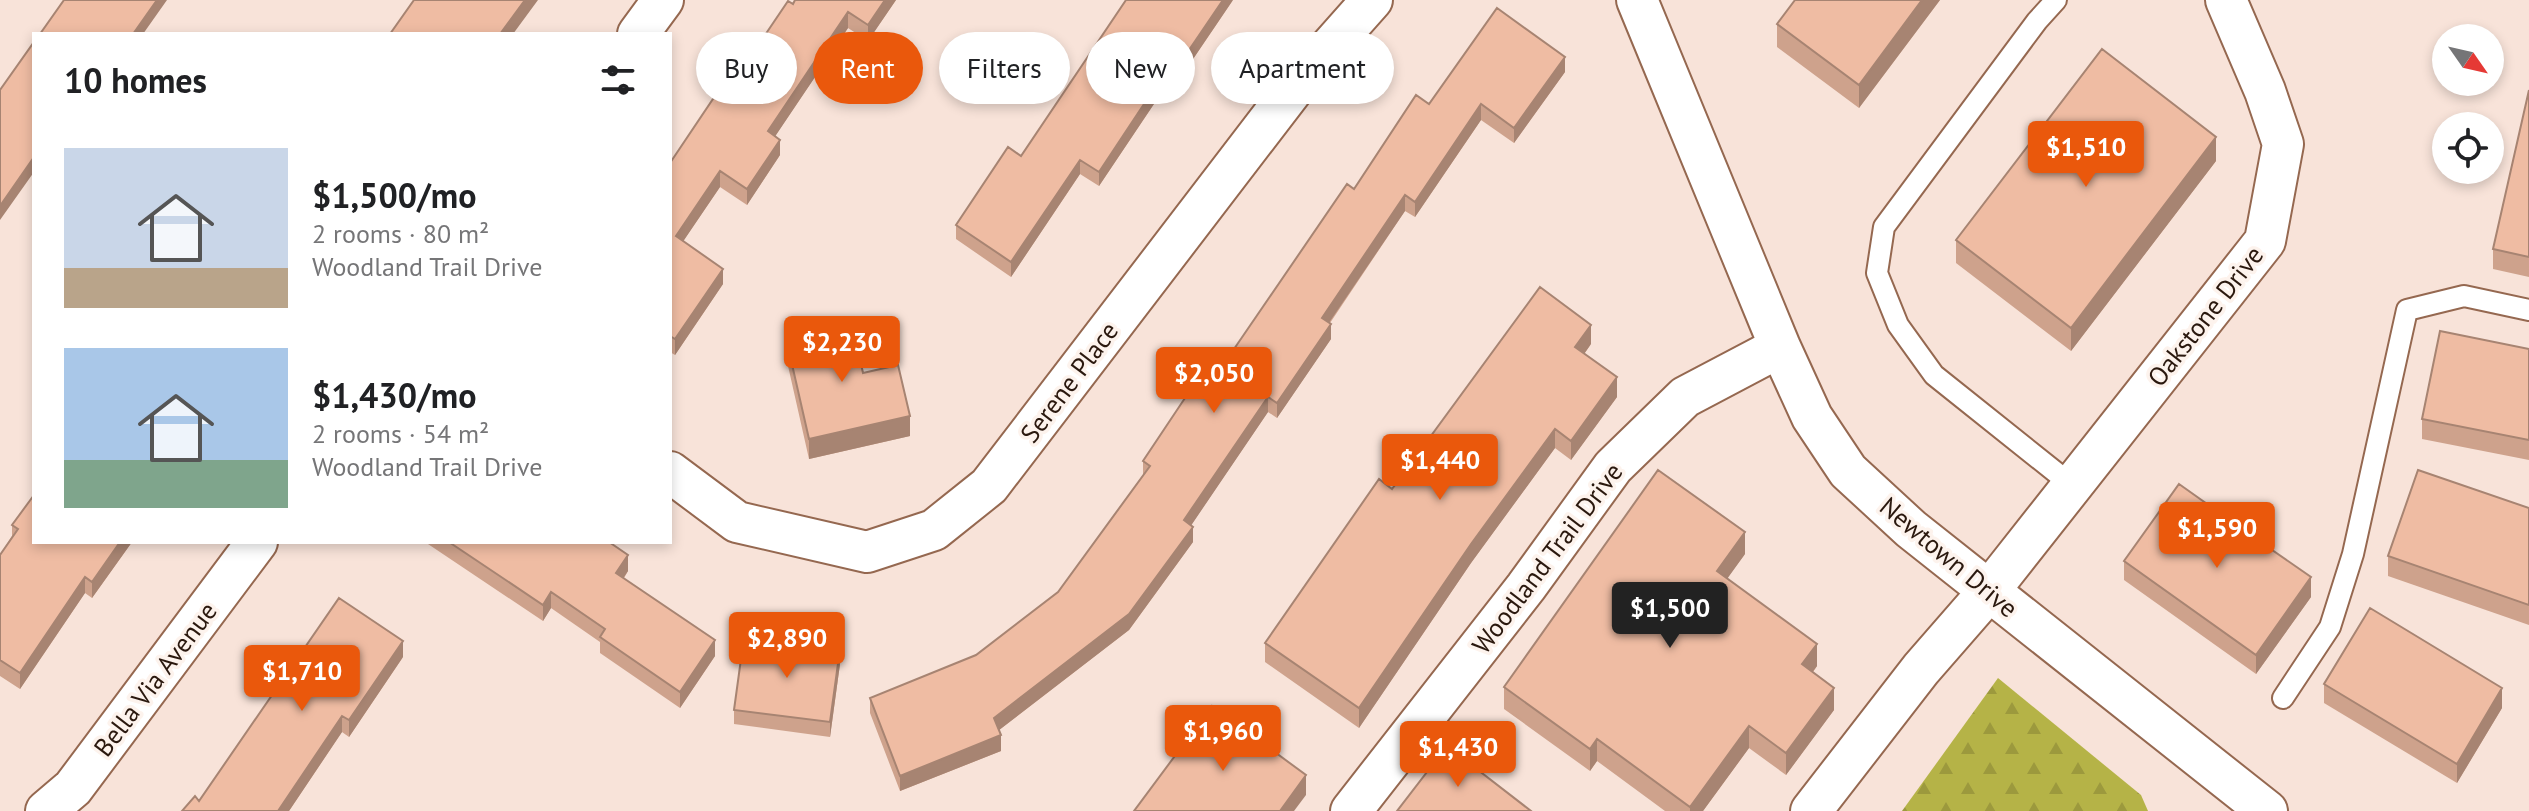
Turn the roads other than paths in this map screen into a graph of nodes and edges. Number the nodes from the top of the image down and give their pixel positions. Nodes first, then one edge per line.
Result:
1 (663, 0) edge
2 (1372, 0) edge
3 (1637, 0) edge
4 (2056, 0) edge
5 (2226, 0) edge
6 (639, 32) edge
7 (2529, 310) edge
8 (1780, 347) junction
9 (672, 473) edge
10 (2073, 486) junction
11 (256, 544) edge
12 (1989, 591) junction
13 (2283, 698) dead end
14 (46, 811) edge
15 (1351, 811) edge
16 (1811, 811) edge
17 (2267, 811) edge

1 - 6 street
2 - 9 street, Serene Place
3 - 8 street, Newtown Drive
4 - 10 lane
5 - 10 street, Oakstone Drive
7 - 13 lane
8 - 12 street, Newtown Drive
8 - 15 street, Woodland Trail Drive
10 - 12 street, Oakstone Drive
11 - 14 street, Bella Via Avenue
12 - 16 street, Oakstone Drive
12 - 17 street, Newtown Drive

